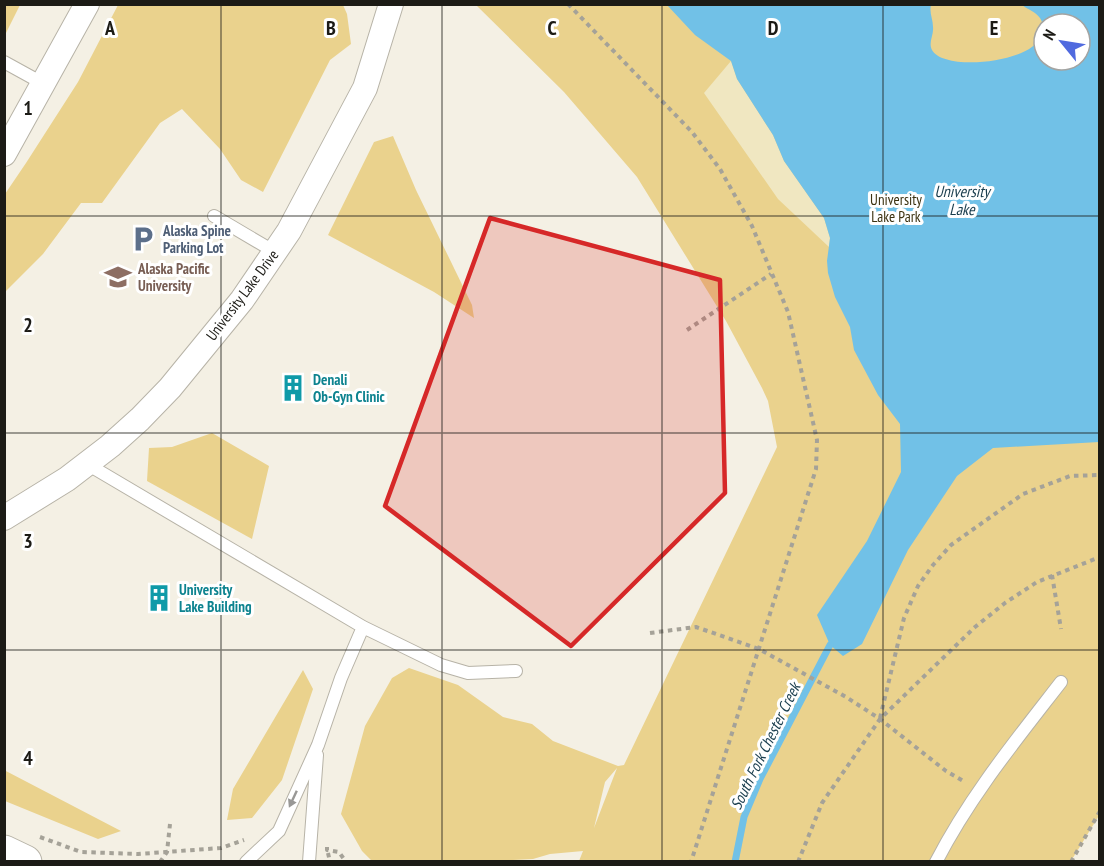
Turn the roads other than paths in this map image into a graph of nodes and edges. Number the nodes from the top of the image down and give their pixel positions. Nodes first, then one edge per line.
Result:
1 (87, 4) edge
2 (391, 4) edge
3 (4, 62) edge
4 (44, 84) junction
5 (4, 154) edge
6 (214, 216) dead end
7 (275, 252) junction
8 (87, 464) junction
9 (4, 518) edge
10 (363, 627) junction
11 (516, 671) dead end
12 (1061, 682) dead end
13 (318, 746) junction
14 (31, 849) edge
15 (4, 852) edge
16 (246, 861) edge
17 (309, 861) edge
18 (936, 861) edge

1 - 4 street
2 - 7 street, University Lake Drive
3 - 4 lane
4 - 5 street
6 - 7 lane
7 - 8 street, University Lake Drive
8 - 9 street, University Lake Drive
8 - 10 lane
10 - 11 lane
10 - 13 lane
12 - 18 lane
13 -> 16 lane
13 - 17 lane
14 - 15 main road

